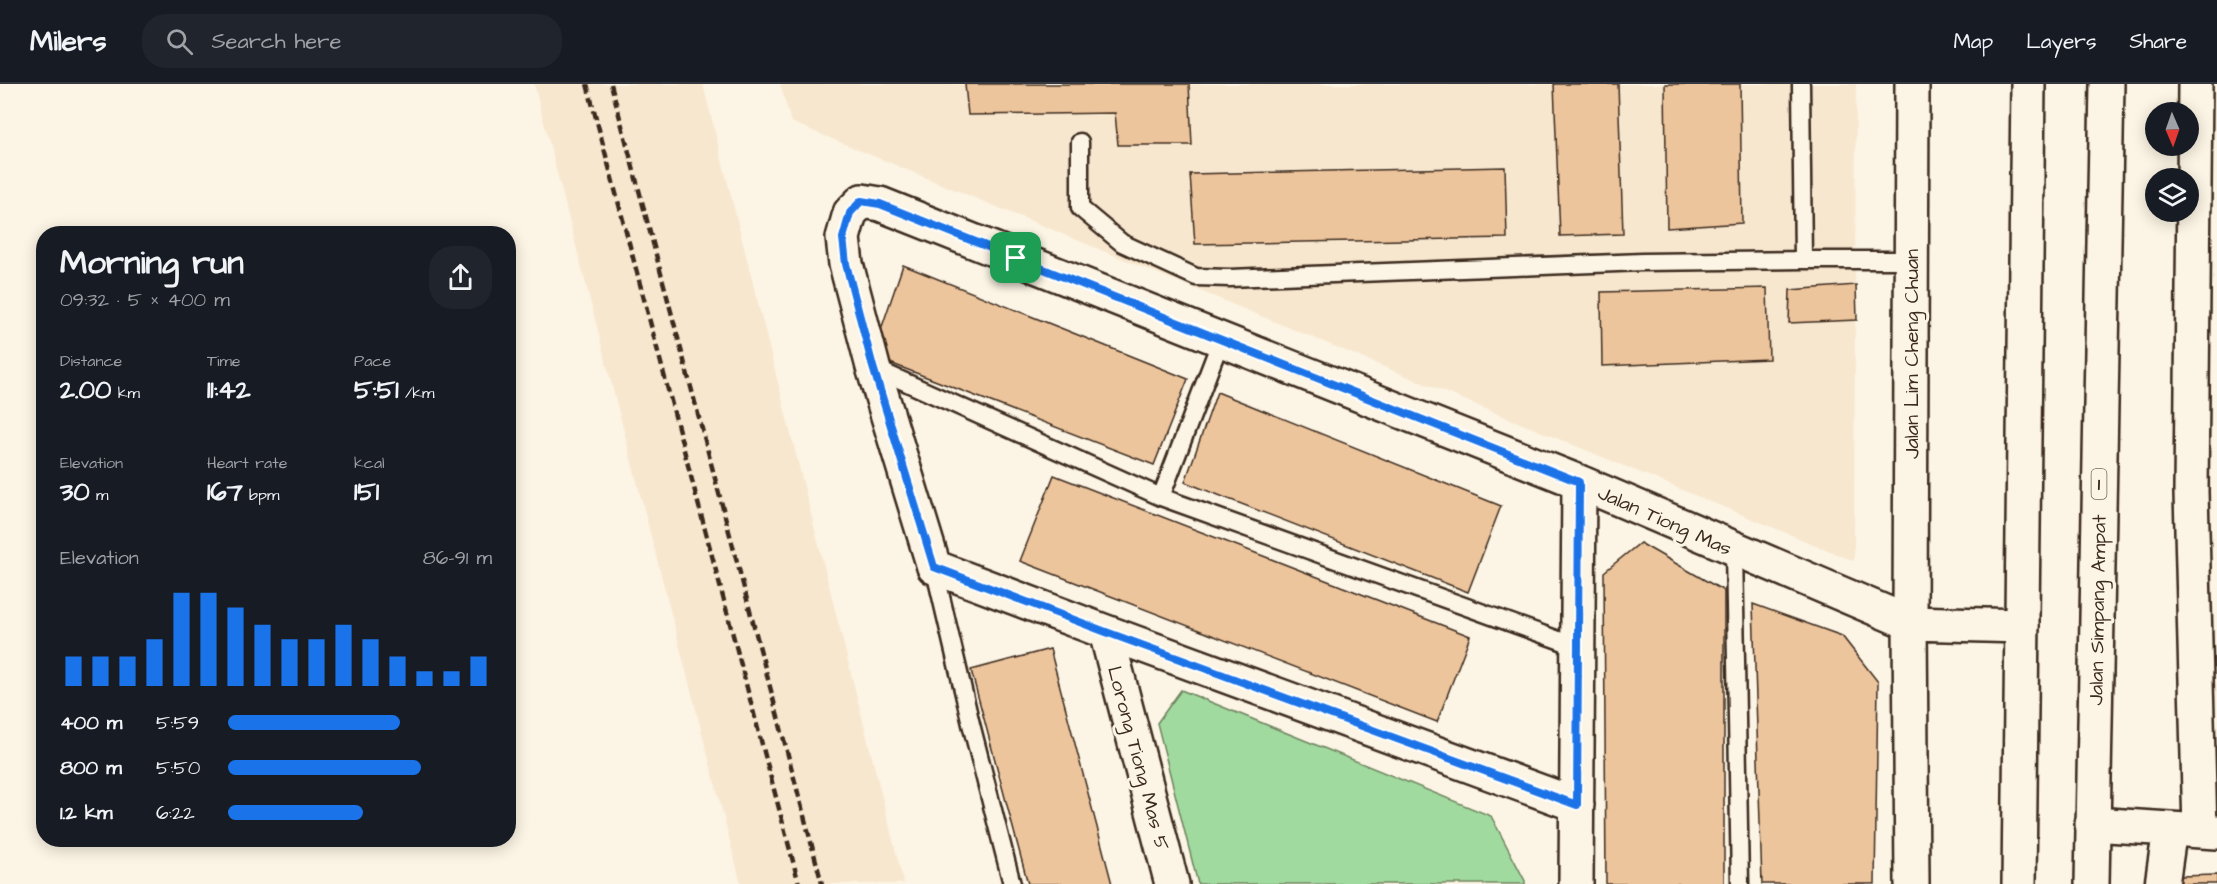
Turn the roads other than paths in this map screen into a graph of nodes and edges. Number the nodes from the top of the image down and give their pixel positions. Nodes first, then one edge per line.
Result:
1 (1801, 84) edge
2 (1912, 84) edge
3 (2028, 84) edge
4 (2107, 84) edge
5 (2195, 84) edge
6 (1080, 142) dead end
7 (1911, 260) junction
8 (1803, 261) junction
9 (1221, 340) junction
10 (873, 367) junction
11 (1579, 482) junction
12 (1161, 497) junction
13 (1734, 550) junction
14 (934, 567) junction
15 (1910, 623) junction
16 (2022, 626) junction
17 (1106, 632) junction
18 (1578, 647) junction
19 (1577, 805) junction
20 (2092, 824) junction
21 (2196, 830) edge
22 (1012, 884) edge
23 (1172, 884) edge
24 (1576, 884) edge
25 (1740, 884) edge
26 (1912, 884) edge
27 (2019, 884) edge
28 (2092, 884) edge
29 (2162, 884) edge

1 - 8 lane
2 - 7 main road, Jalan Lim Cheng Chuan
3 - 16 main road
4 - 20 main road, Jalan Simpang Ampat / 1
5 - 21 main road
6 - 8 lane
7 - 8 lane
7 - 15 main road, Jalan Lim Cheng Chuan
9 - 10 main road, Jalan Tiong Mas
9 - 11 main road, Jalan Tiong Mas
9 - 12 lane
10 - 12 lane
10 - 14 main road
11 - 13 main road, Jalan Tiong Mas
11 - 18 main road
12 - 18 lane
13 - 15 main road, Jalan Tiong Mas
13 - 25 lane
14 - 17 main road
14 - 22 lane
15 - 16 main road, Jalan Tiong Mas
15 - 26 main road, Jalan Lim Cheng Chuan
16 - 27 main road
17 - 19 main road
17 - 23 main road, Lorong Tiong Mas 5
18 - 19 main road
19 - 24 main road
20 - 21 main road
20 - 28 main road, Jalan Simpang Ampat / 1
21 - 29 main road

